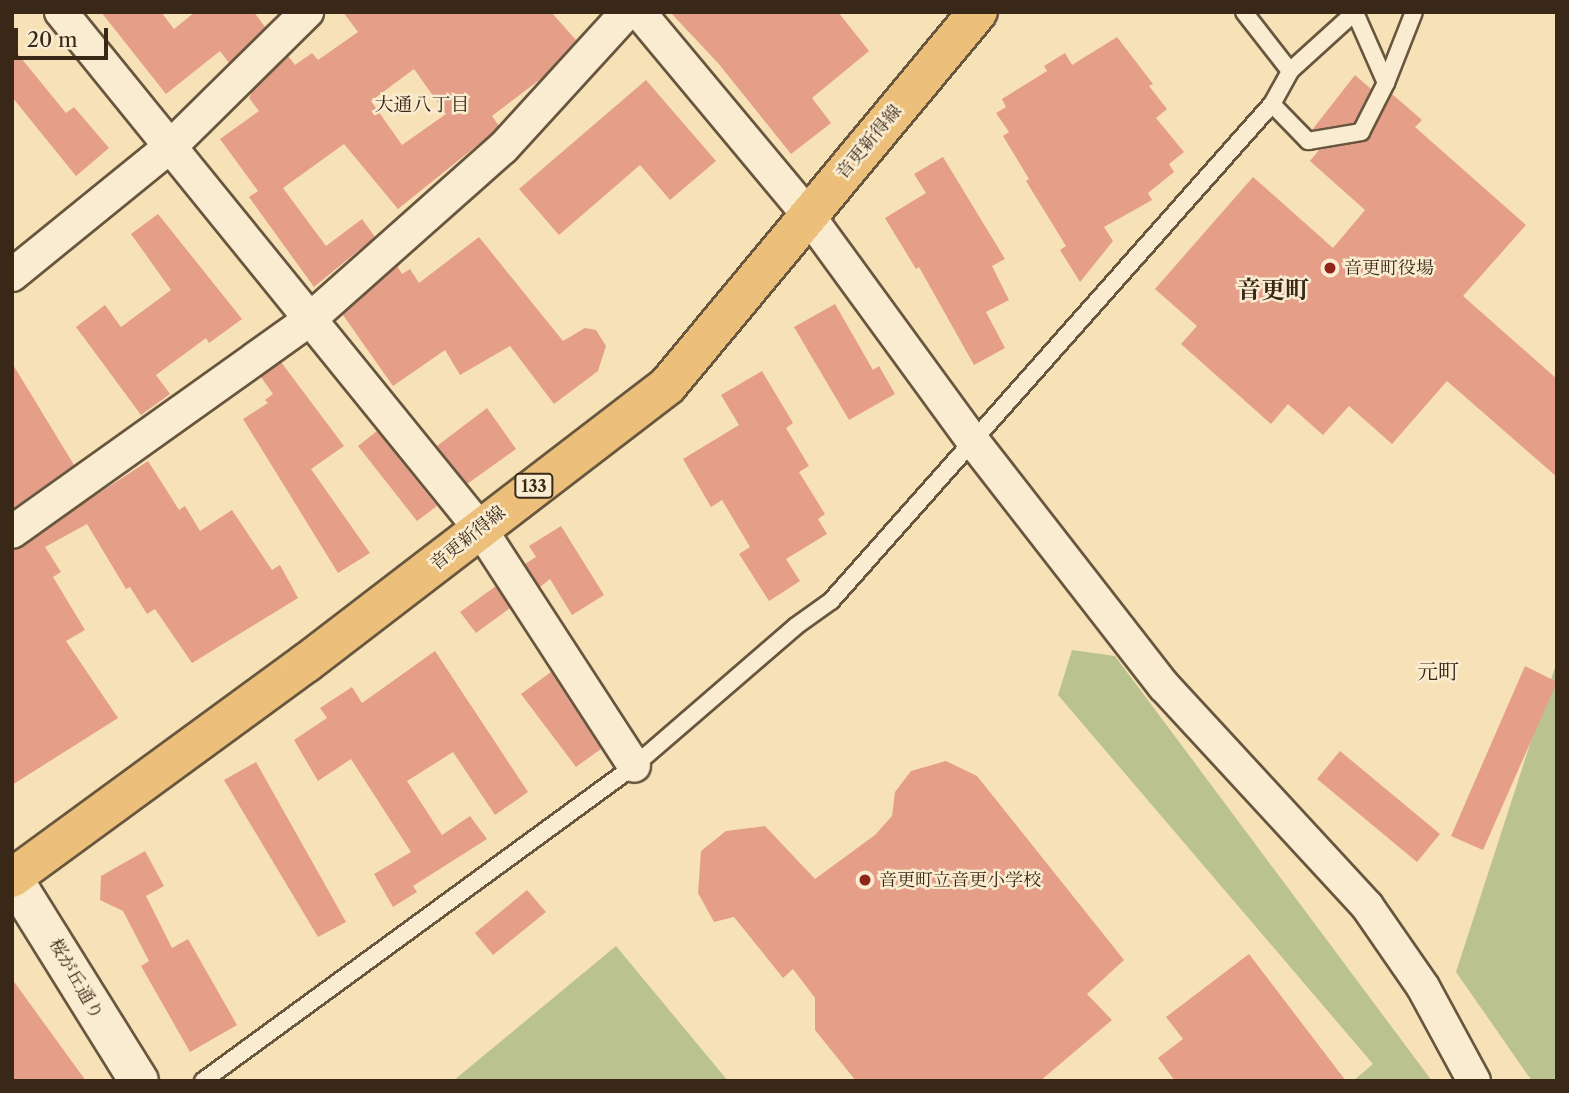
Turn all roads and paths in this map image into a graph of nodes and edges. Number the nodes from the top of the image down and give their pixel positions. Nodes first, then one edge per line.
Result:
1 (61, 12) edge
2 (307, 12) edge
3 (627, 12) edge
4 (639, 12) edge
5 (978, 12) edge
6 (1244, 12) edge
7 (1414, 12) edge
8 (1355, 14) edge
9 (1290, 71) junction
10 (1386, 83) junction
11 (1272, 104) junction
12 (172, 145) junction
13 (808, 215) junction
14 (12, 275) edge
15 (310, 320) junction
16 (973, 441) junction
17 (481, 530) junction
18 (12, 532) edge
19 (634, 766) junction
20 (12, 878) edge
21 (126, 1076) edge
22 (203, 1081) edge
23 (1475, 1081) edge

1 - 12 street
2 - 12 street
3 - 15 street
4 - 13 street
5 - 13 main road, 音更新得線 / 133
6 - 9 lane
7 - 10 lane
8 - 9 lane
8 - 10 lane
9 - 11 lane
10 - 11 lane
11 - 16 lane
12 - 14 street
12 - 15 street
13 - 16 street
13 - 17 main road, 音更新得線 / 133
15 - 17 street
15 - 18 street
16 - 19 lane
16 - 23 street
17 - 19 street
17 - 20 main road, 音更新得線 / 133
19 - 22 lane
20 - 21 street, 桜が丘通り

